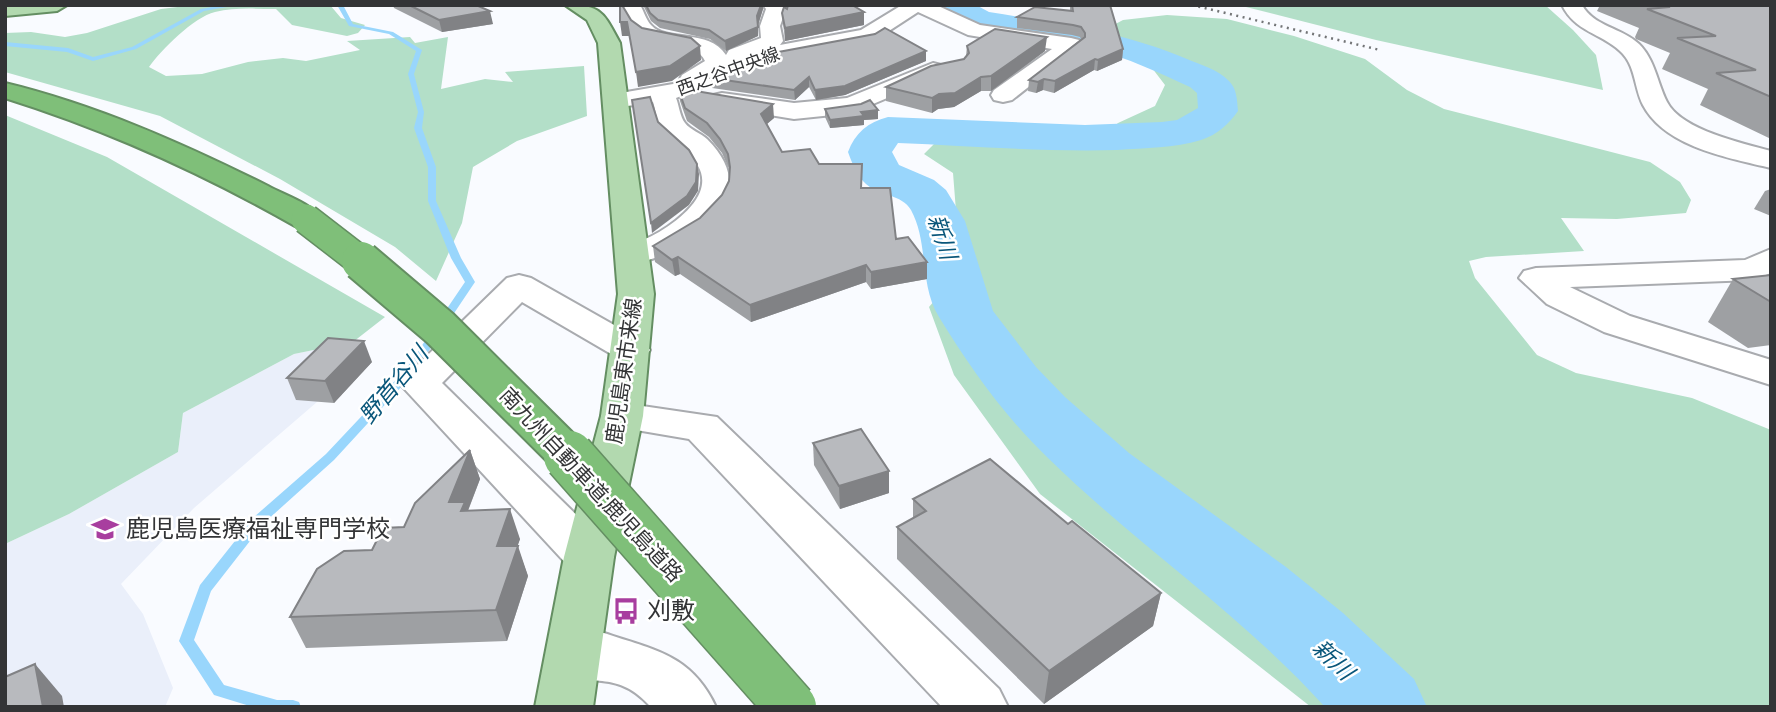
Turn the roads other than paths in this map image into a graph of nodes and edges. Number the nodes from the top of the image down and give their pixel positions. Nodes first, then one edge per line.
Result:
1 (57, 5) edge
2 (575, 5) edge
3 (630, 5) edge
4 (774, 5) edge
5 (917, 5) edge
6 (1572, 5) edge
7 (5, 10) edge
8 (717, 64) junction
9 (955, 65) edge
10 (678, 89) junction
11 (5, 90) edge
12 (1003, 95) dead end
13 (615, 101) junction
14 (1771, 160) edge
15 (632, 254) junction
16 (1771, 260) edge
17 (631, 350) junction
18 (1771, 373) edge
19 (622, 416) junction
20 (589, 557) junction
21 (569, 682) edge
22 (687, 707) edge
23 (791, 707) edge
24 (979, 707) edge

1 - 7 main road
2 - 13 main road, 鹿児島東市来線
3 - 8 street
4 - 8 street
5 - 10 street, 西之谷中央線
5 - 12 street
6 - 14 street
8 - 10 street
9 - 10 street
10 - 13 street, 西之谷中央線
10 - 15 street
11 - 23 highway, 南九州自動車道;鹿児島道路, bridge
13 - 15 main road, 鹿児島東市来線
15 - 17 main road, 鹿児島東市来線
16 - 18 street
17 - 19 main road, 鹿児島東市来線
17 - 20 street
19 - 20 main road, 鹿児島東市来線
19 - 24 street
20 - 21 main road, 鹿児島東市来線
21 - 22 street

